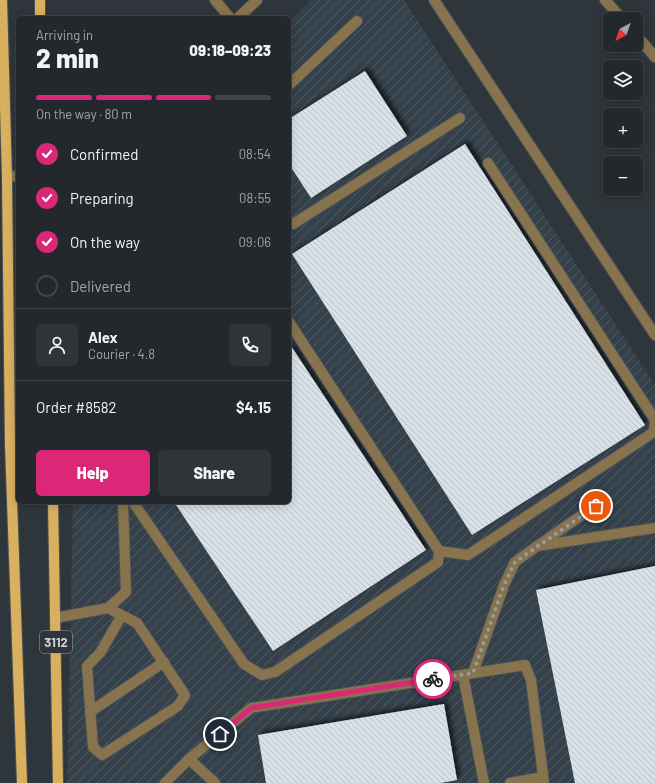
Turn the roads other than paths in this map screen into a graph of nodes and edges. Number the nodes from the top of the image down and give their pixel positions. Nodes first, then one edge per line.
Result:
1 (2, 0) edge
2 (40, 0) edge
3 (215, 0) edge
4 (257, 0) edge
5 (434, 0) edge
6 (605, 0) edge
7 (616, 12) edge
8 (40, 16) edge
9 (228, 16) edge
10 (240, 16) edge
11 (357, 21) dead end
12 (643, 43) edge
13 (655, 57) edge
14 (291, 83) edge
15 (460, 118) dead end
16 (488, 163) dead end
17 (16, 176) edge
18 (7, 177) junction
19 (291, 222) edge
20 (291, 325) edge
21 (655, 335) edge
22 (53, 504) edge
23 (123, 504) edge
24 (134, 504) edge
25 (596, 506) dead end
26 (655, 528) edge
27 (537, 546) junction
28 (439, 551) junction
29 (108, 608) junction
30 (122, 615) junction
31 (56, 618) junction
32 (164, 662) junction
33 (468, 674) junction
34 (90, 712) junction
35 (189, 759) junction
36 (544, 780) edge
37 (22, 783) edge
38 (58, 783) edge
39 (165, 783) edge
40 (215, 783) edge
41 (484, 783) edge
42 (510, 783) edge

1 - 18 main road
2 - 8 main road
3 - 9 street
4 - 10 street
5 - 21 street
6 - 7 street
11 - 14 street
12 - 13 street
15 - 19 street
16 - 28 street
17 - 18 street
18 - 37 main road
20 - 28 street
22 - 31 main road, 3112
23 - 29 street
24 - 28 street
25 - 27 street
26 - 27 street
27 - 33 street
29 - 30 street
29 - 31 street
30 - 32 street
30 - 34 street
31 - 38 main road, 3112
32 - 34 street
32 - 34 street
33 - 35 street
33 - 36 street
33 - 41 street
35 - 39 street
35 - 40 street
36 - 42 street

